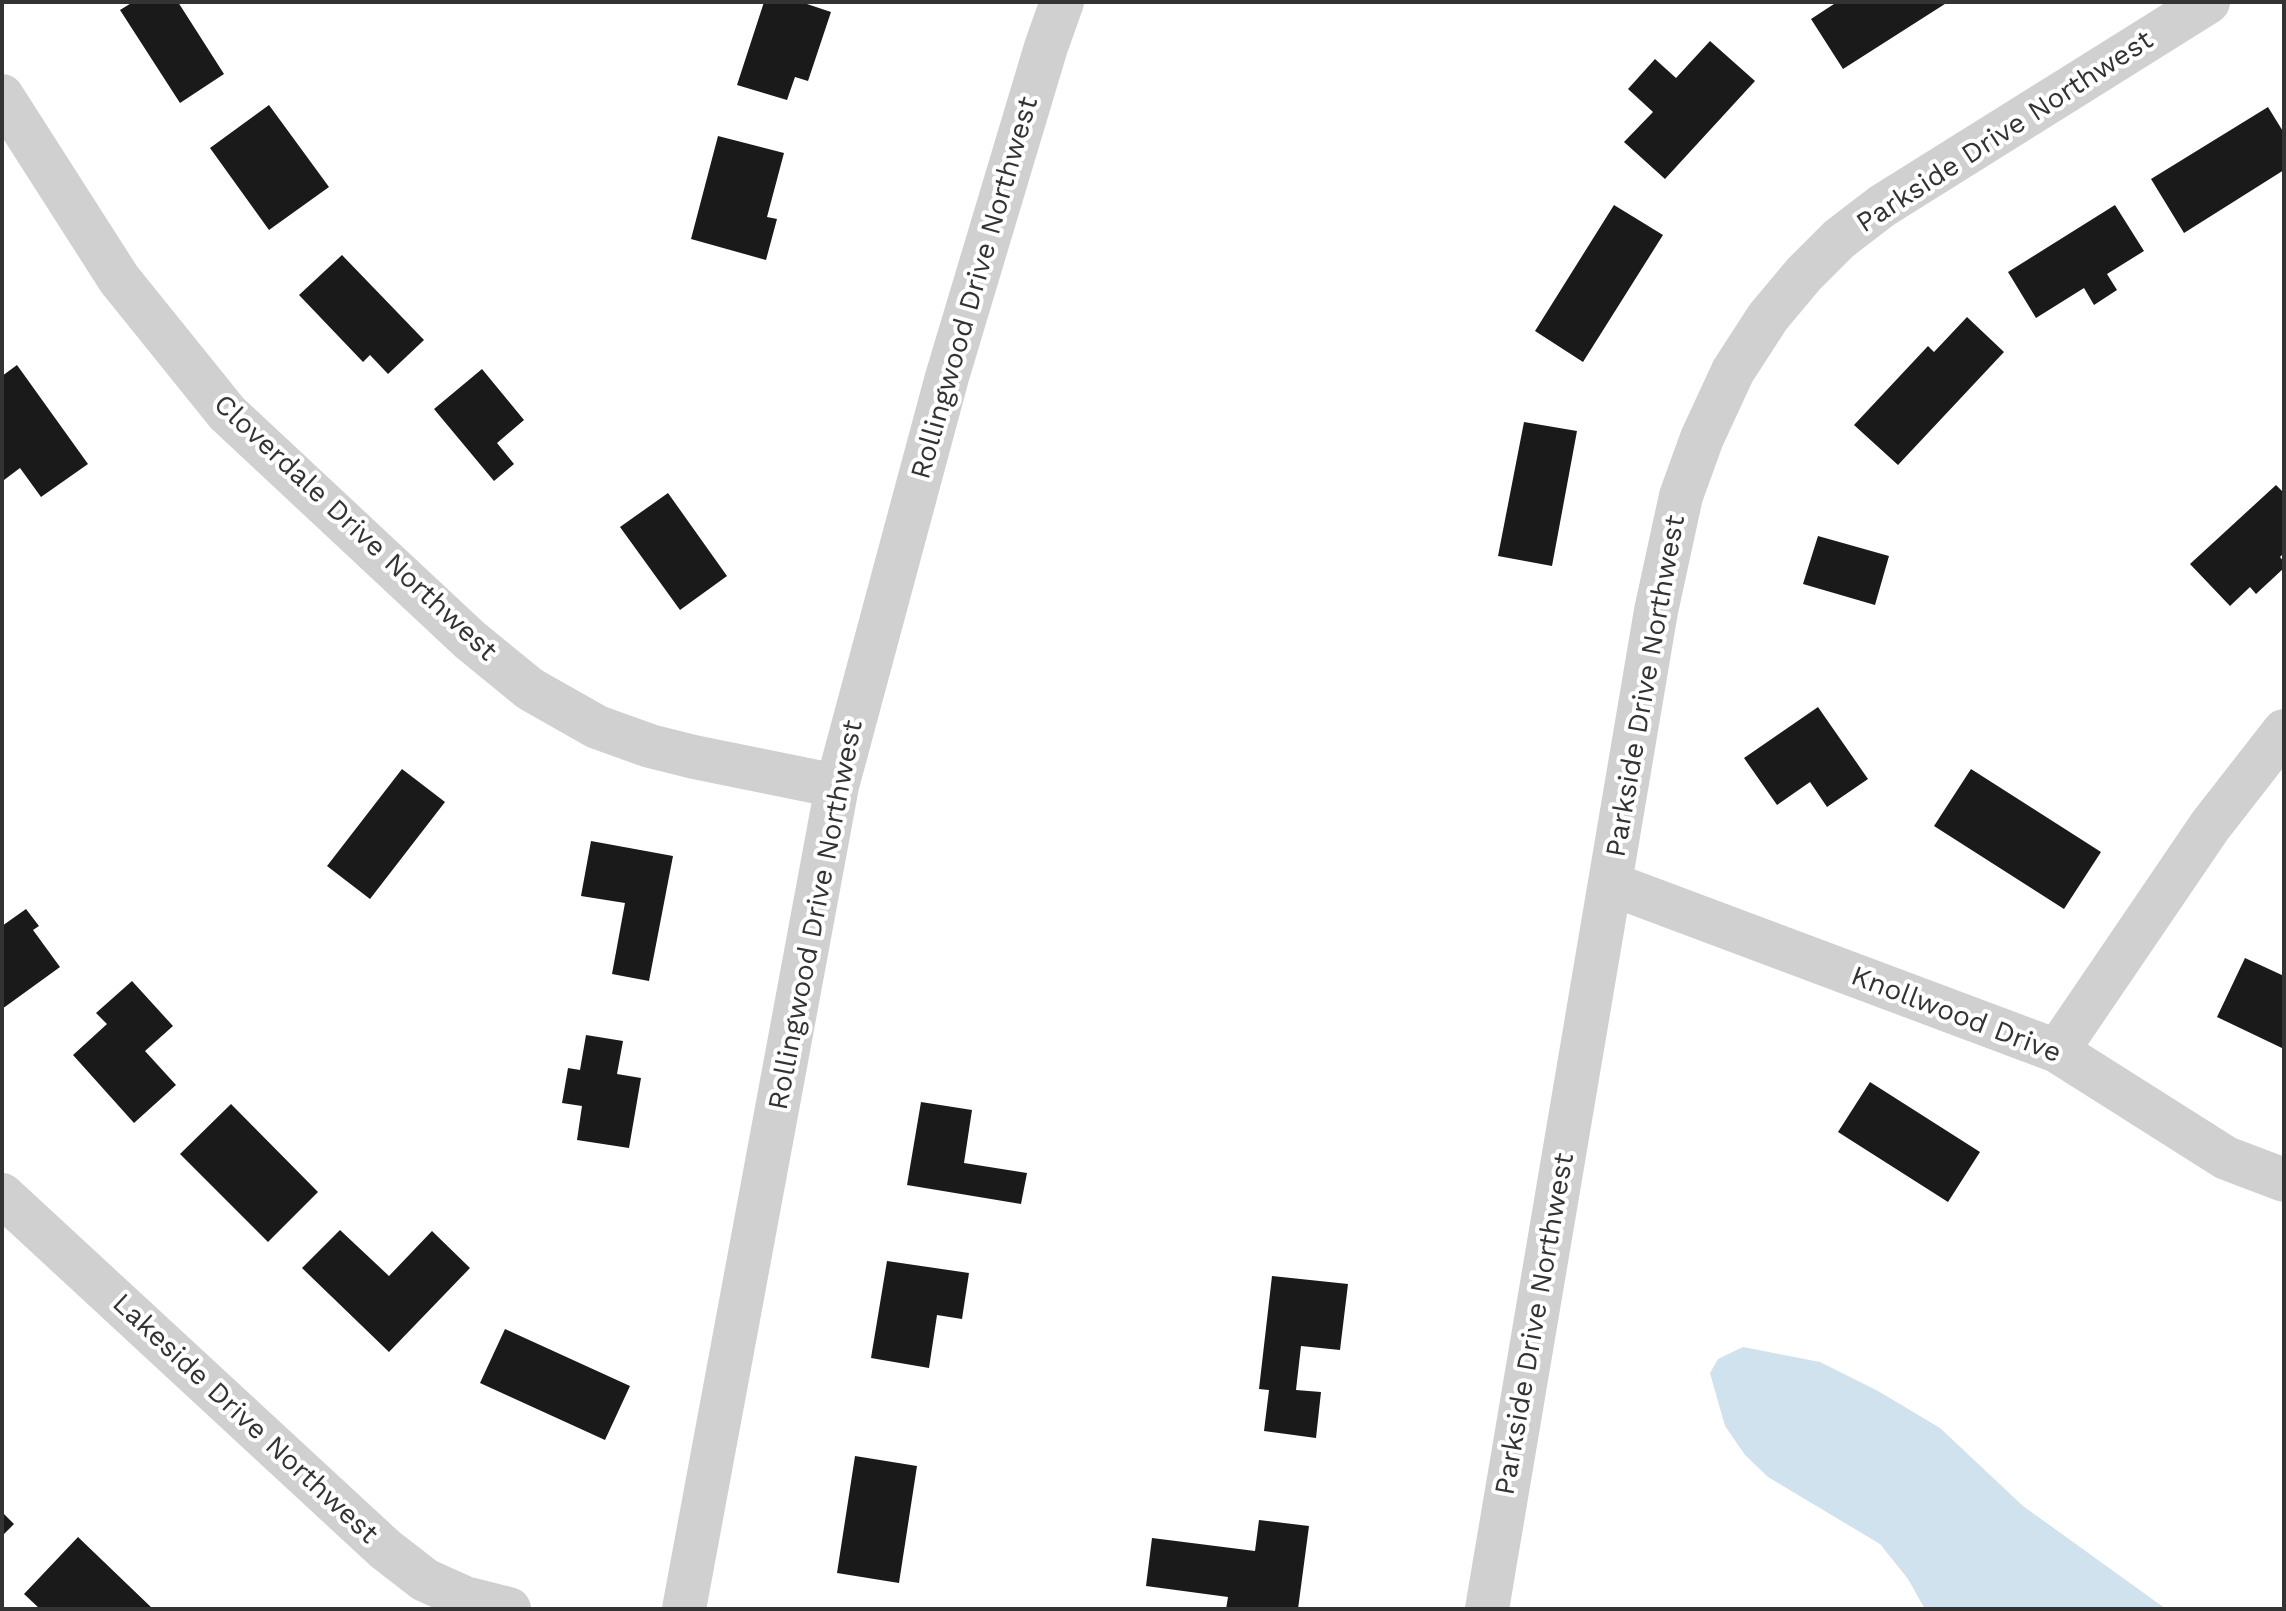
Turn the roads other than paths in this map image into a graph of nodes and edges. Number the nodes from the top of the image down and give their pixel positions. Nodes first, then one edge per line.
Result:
1 (1062, 2) edge
2 (2208, 2) edge
3 (2, 96) edge
4 (2284, 731) edge
5 (837, 786) junction
6 (1611, 884) junction
7 (2057, 1051) junction
8 (2284, 1180) edge
9 (2, 1195) edge
10 (509, 1609) edge
11 (684, 1609) edge
12 (1487, 1609) edge

1 - 5 street, Rollingwood Drive Northwest
2 - 6 street, Parkside Drive Northwest
3 - 5 street, Cloverdale Drive Northwest
4 - 7 street
5 - 11 street, Rollingwood Drive Northwest
6 - 7 street, Knollwood Drive
6 - 12 street, Parkside Drive Northwest
7 - 8 street, Knollwood Drive
9 - 10 street, Lakeside Drive Northwest

